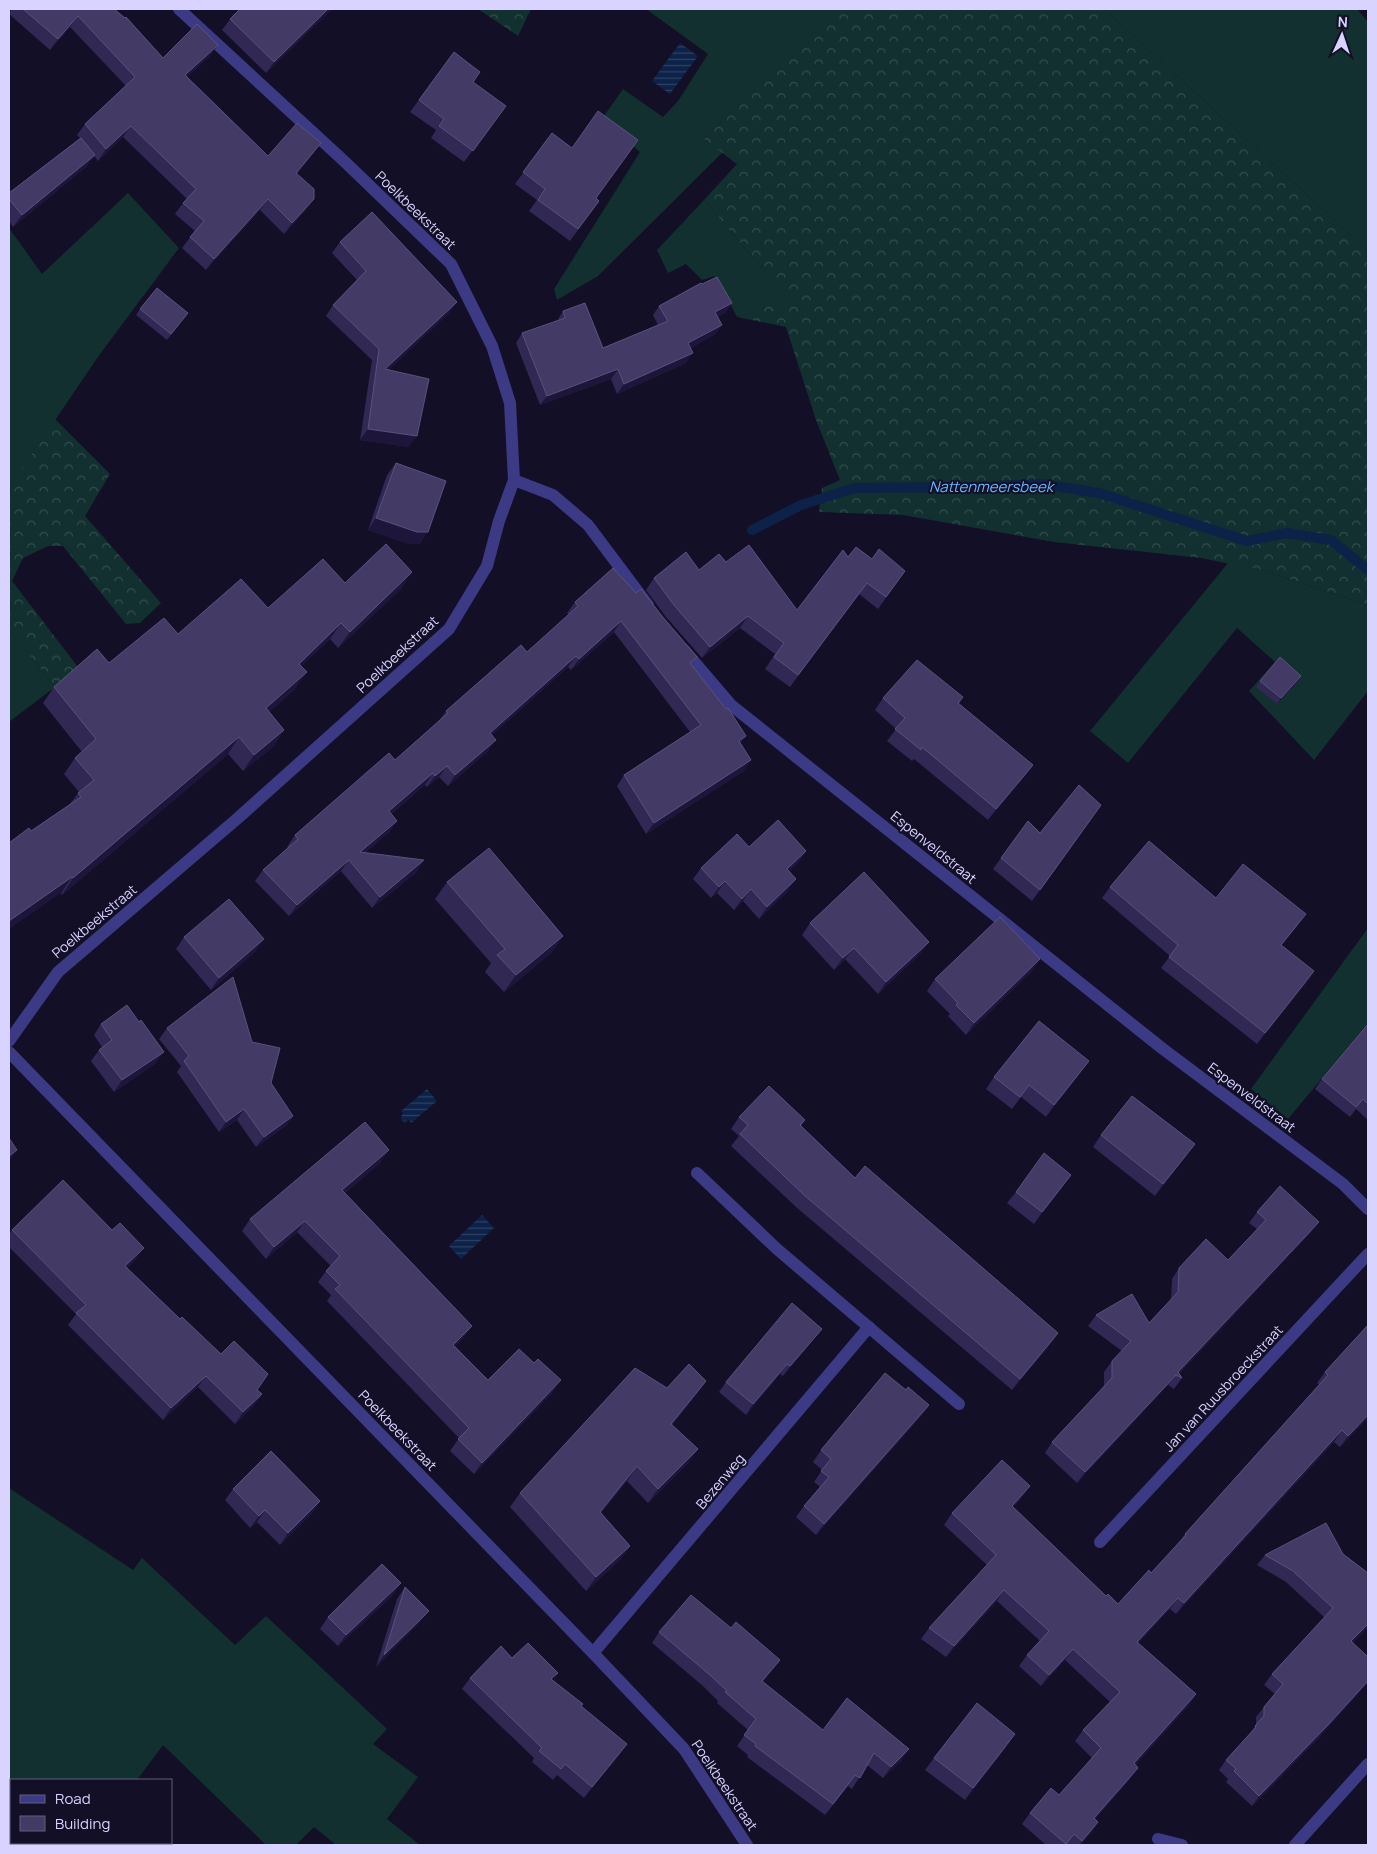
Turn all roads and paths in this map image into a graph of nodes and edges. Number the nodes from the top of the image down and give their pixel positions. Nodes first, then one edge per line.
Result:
1 (179, 9) edge
2 (514, 480) junction
3 (654, 614) edge
4 (673, 637) edge
5 (9, 1041) edge
6 (9, 1052) edge
7 (697, 1173) dead end
8 (1368, 1209) edge
9 (1368, 1254) edge
10 (869, 1327) junction
11 (959, 1404) dead end
12 (1100, 1542) dead end
13 (593, 1653) junction
14 (1368, 1764) edge
15 (1158, 1839) dead end
16 (747, 1845) edge
17 (1182, 1845) edge
18 (1295, 1845) edge

1 - 2 street, Poelkbeekstraat
2 - 3 street
2 - 5 street, Poelkbeekstraat
4 - 8 street, Espenveldstraat
6 - 13 street, Poelkbeekstraat
7 - 10 street
9 - 12 street, Jan van Ruusbroeckstraat
10 - 11 street
10 - 13 street, Bezenweg
13 - 16 street, Poelkbeekstraat
14 - 18 street
15 - 17 street

